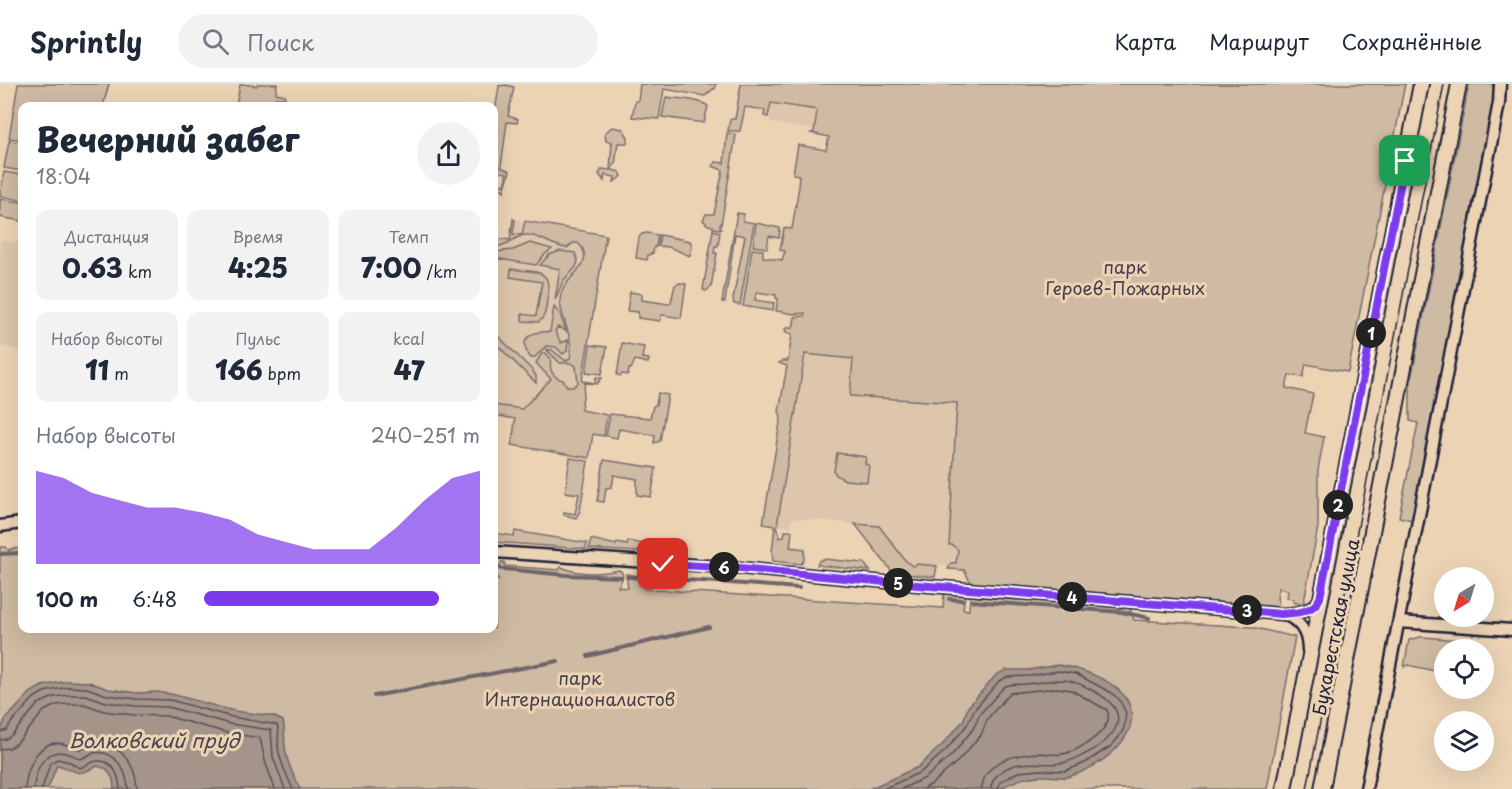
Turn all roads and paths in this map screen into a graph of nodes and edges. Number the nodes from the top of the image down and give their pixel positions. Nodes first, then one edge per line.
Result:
1 (1421, 84) edge
2 (1459, 84) edge
3 (1500, 84) edge
4 (18, 524) edge
5 (0, 526) edge
6 (498, 552) edge
7 (1320, 598) junction
8 (1283, 614) junction
9 (1398, 622) junction
10 (1512, 630) edge
11 (1309, 658) junction
12 (1284, 789) edge
13 (1322, 789) edge
14 (1366, 789) edge

1 - 7 main road, Бухарестская улица
2 - 13 main road, Бухарестская улица
3 - 9 street
4 - 5 street
6 - 8 street
7 - 8 street
7 - 11 main road, Бухарестская улица
8 - 11 street
9 - 10 street
9 - 14 street
11 - 12 main road, Бухарестская улица

